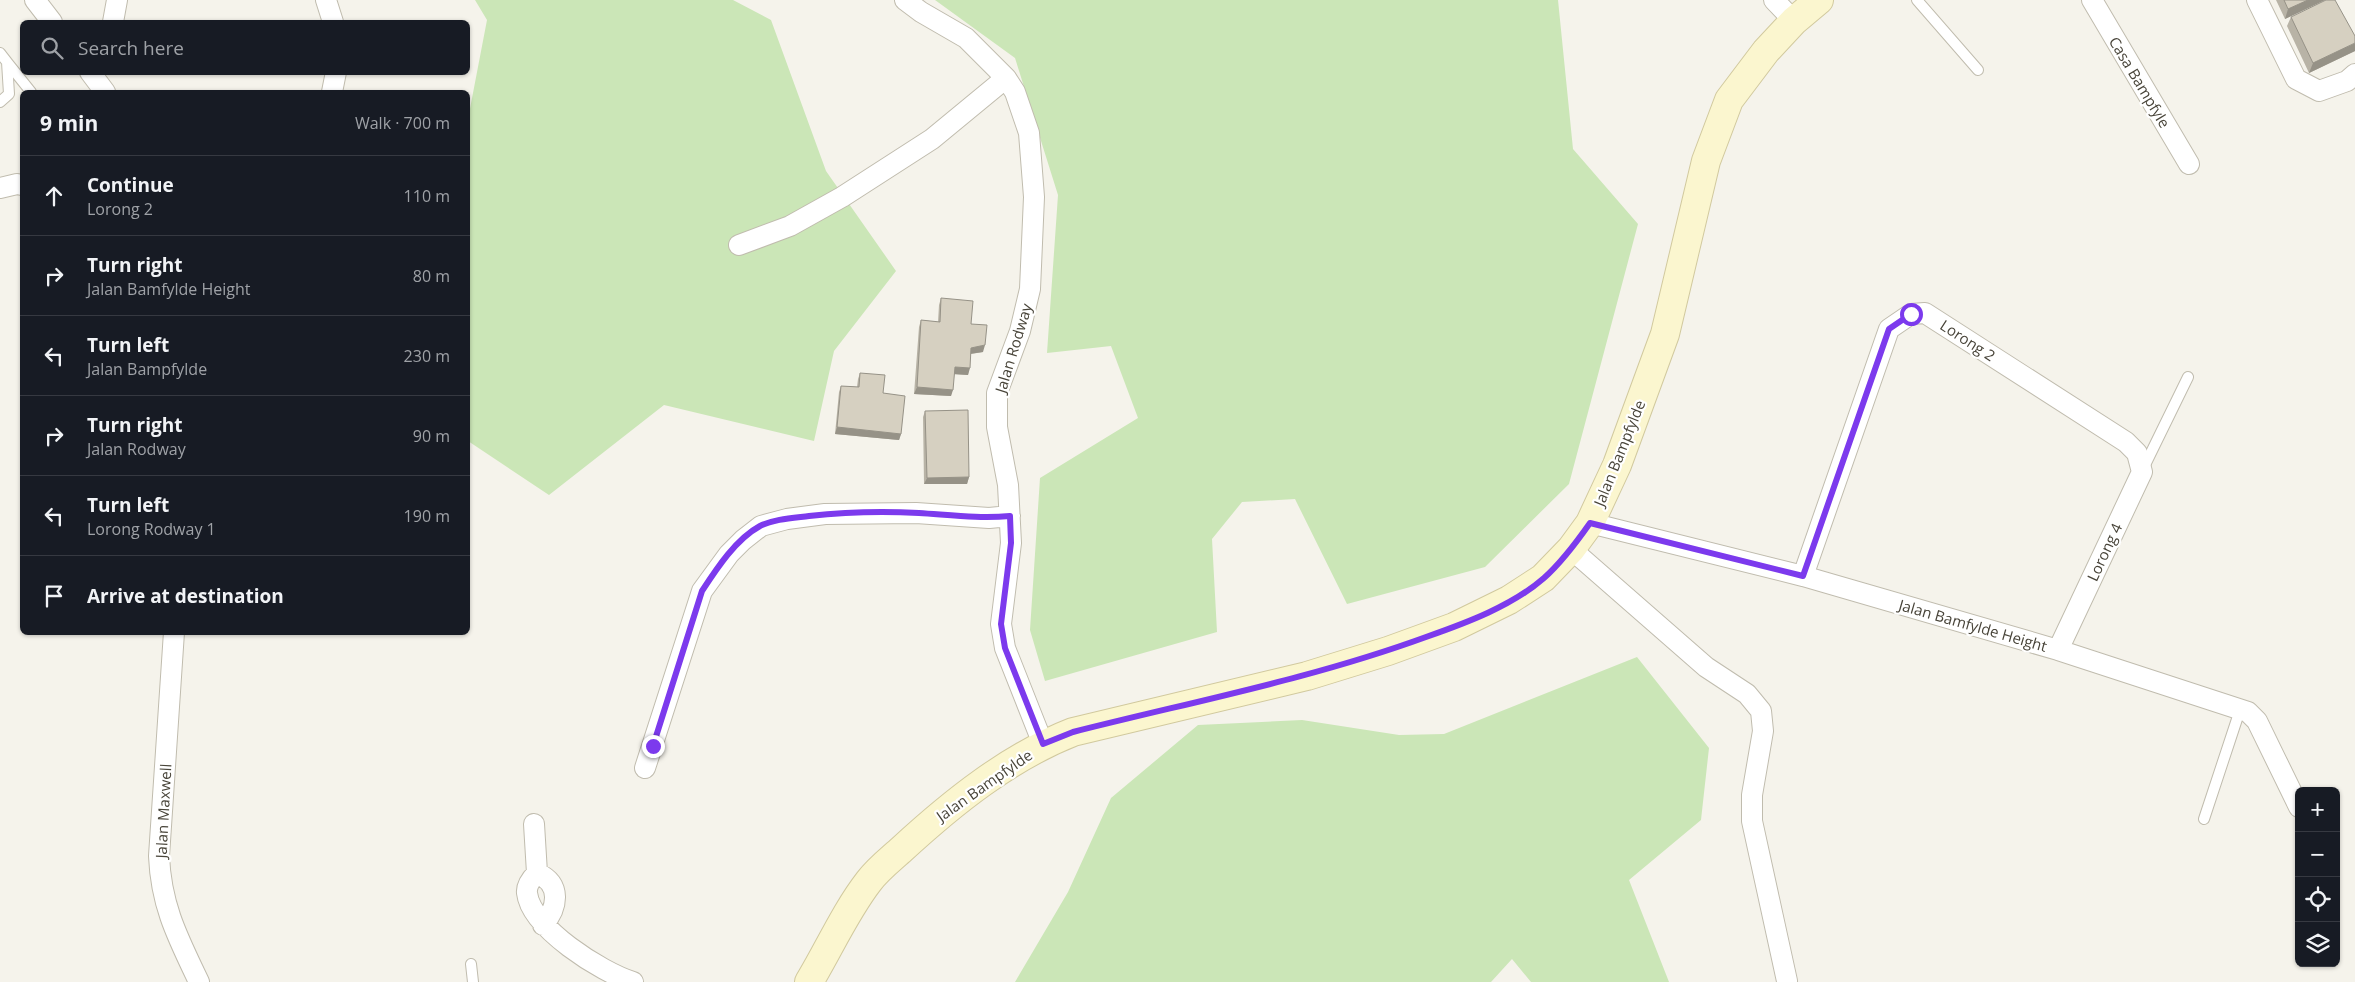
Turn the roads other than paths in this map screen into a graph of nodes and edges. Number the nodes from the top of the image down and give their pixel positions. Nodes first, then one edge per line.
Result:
1 (35, 0) edge
2 (117, 0) edge
3 (326, 0) edge
4 (905, 0) edge
5 (1774, 0) edge
6 (1819, 0) edge
7 (1917, 0) edge
8 (2092, 0) edge
9 (2257, 0) edge
10 (50, 20) edge
11 (113, 20) edge
12 (332, 20) edge
13 (1794, 21) junction
14 (0, 53) edge
15 (7, 62) junction
16 (1978, 70) dead end
17 (2355, 74) edge
18 (92, 75) edge
19 (335, 75) edge
20 (1006, 78) junction
21 (30, 90) edge
22 (104, 90) edge
23 (332, 90) edge
24 (0, 102) edge
25 (2189, 164) dead end
26 (20, 185) edge
27 (0, 188) edge
28 (739, 245) dead end
29 (2188, 377) dead end
30 (2140, 462) junction
31 (1010, 516) junction
32 (1590, 523) junction
33 (1571, 550) junction
34 (1803, 576) junction
35 (174, 635) edge
36 (2058, 650) junction
37 (2240, 710) junction
38 (1043, 744) junction
39 (645, 768) dead end
40 (2295, 799) edge
41 (2204, 819) dead end
42 (534, 824) dead end
43 (537, 873) junction
44 (543, 925) junction
45 (470, 964) dead end
46 (1787, 980) dead end
47 (810, 981) edge
48 (198, 982) edge
49 (473, 982) edge
50 (633, 982) edge

1 - 10 street
2 - 11 street
3 - 12 street
4 - 20 street, Jalan Rodway
5 - 13 street
6 - 13 street, Jalan Bampfylde
7 - 16 lane
8 - 25 street, Casa Bampfyle
9 - 17 street
13 - 32 street, Jalan Bampfylde
14 - 15 lane
15 - 21 lane
15 - 24 lane
18 - 22 street
19 - 23 street
20 - 28 street
20 - 31 street, Jalan Rodway
26 - 27 street
29 - 30 lane
30 - 34 street, Lorong 2
30 - 36 street, Lorong 4
31 - 38 street, Jalan Rodway
31 - 39 street
32 - 33 street, Jalan Bampfylde
32 - 34 street, Jalan Bamfylde Height
33 - 38 street, Jalan Bampfylde
33 - 46 street
34 - 36 street, Jalan Bamfylde Height
35 - 48 street, Jalan Maxwell
36 - 37 street, Jalan Bamfylde Height
37 - 40 street, Jalan Bamfylde Height
37 - 41 lane
38 - 47 street, Jalan Bampfylde
42 - 43 street
43 - 44 street
43 - 44 street
44 - 50 street
45 - 49 lane

